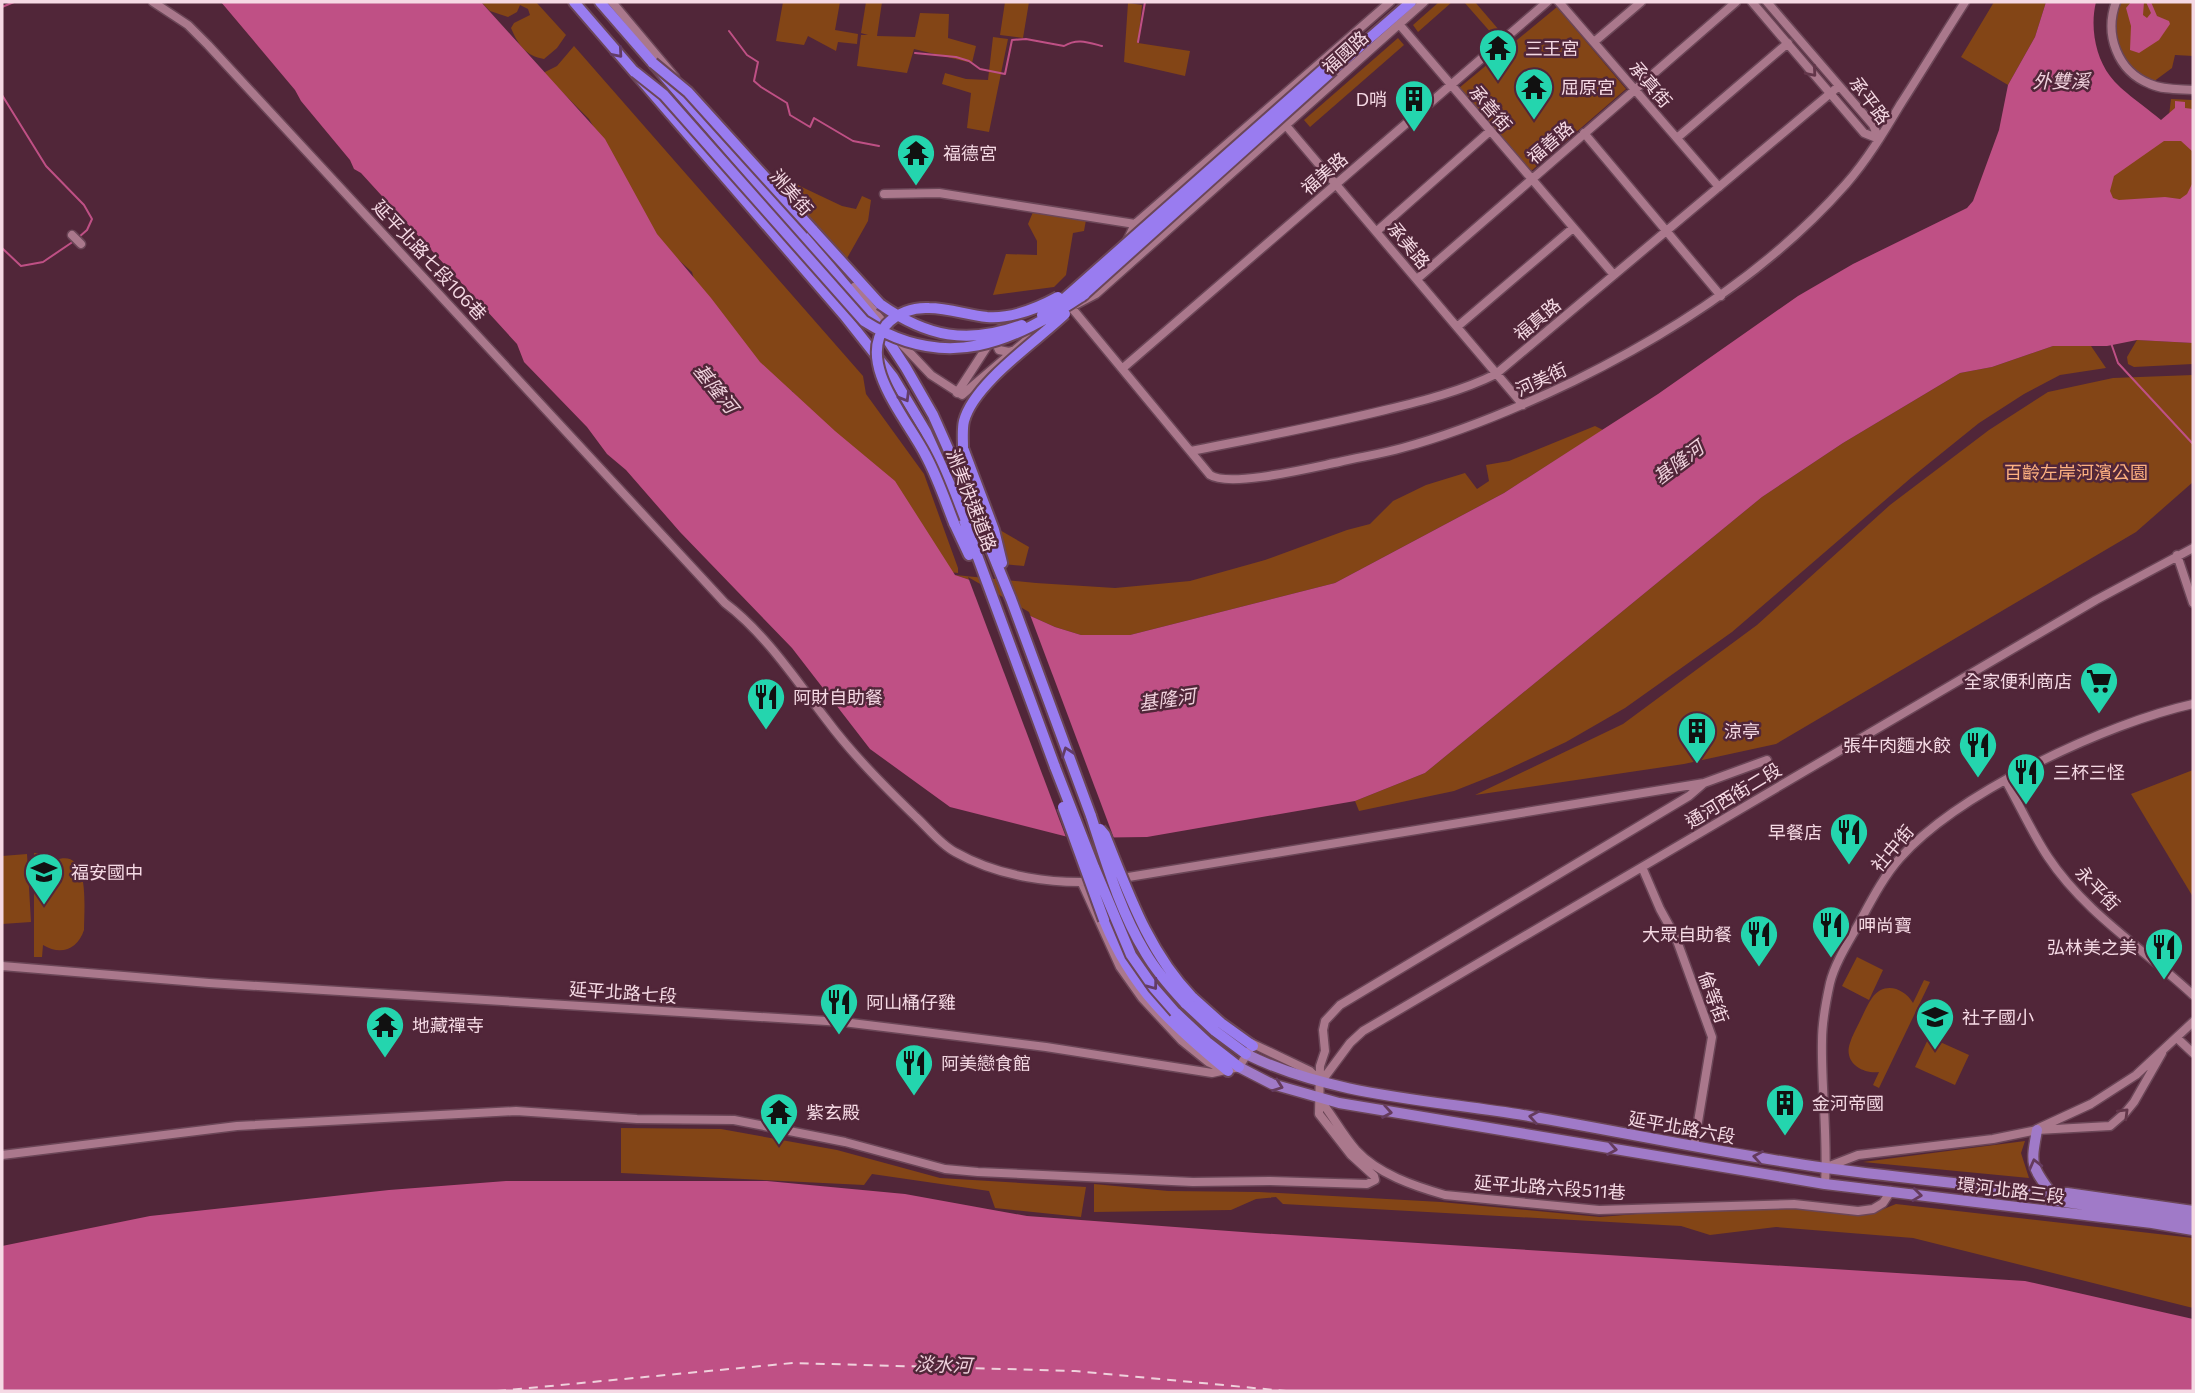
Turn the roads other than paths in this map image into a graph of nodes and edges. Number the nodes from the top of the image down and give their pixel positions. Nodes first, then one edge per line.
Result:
1 (153, 2) edge
2 (573, 2) edge
3 (600, 2) edge
4 (612, 2) edge
5 (1390, 2) edge
6 (1402, 2) edge
7 (1411, 2) edge
8 (1424, 2) edge
9 (1547, 2) edge
10 (1559, 2) edge
11 (1641, 2) edge
12 (1736, 2) edge
13 (1752, 2) edge
14 (1767, 2) edge
15 (1965, 2) edge
16 (2116, 2) edge
17 (1399, 24) junction
18 (1594, 43) junction
19 (1788, 43) junction
20 (653, 64) junction
21 (1331, 67) junction
22 (635, 72) junction
23 (1450, 85) junction
24 (1839, 86) junction
25 (1635, 90) junction
26 (2193, 90) edge
27 (1830, 93) junction
28 (1269, 106) junction
29 (1286, 125) junction
30 (1490, 131) junction
31 (1584, 133) junction
32 (1677, 138) junction
33 (1879, 139) junction
34 (1532, 179) junction
35 (1336, 184) junction
36 (1719, 187) junction
37 (884, 194) dead end
38 (1135, 223) junction
39 (1573, 228) junction
40 (1667, 231) junction
41 (1377, 232) junction
42 (1614, 275) junction
43 (1417, 279) junction
44 (1081, 290) junction
45 (1062, 296) junction
46 (1721, 296) junction
47 (1071, 307) junction
48 (1457, 327) junction
49 (994, 336) junction
50 (1015, 350) junction
51 (1123, 368) junction
52 (1496, 374) junction
53 (957, 393) junction
54 (1523, 405) junction
55 (1191, 451) junction
56 (2193, 548) edge
57 (2177, 555) junction
58 (1010, 599) junction
59 (2193, 603) edge
60 (1007, 640) junction
61 (2193, 704) edge
62 (1768, 760) dead end
63 (2006, 781) junction
64 (1704, 783) junction
65 (1642, 867) junction
66 (1128, 879) junction
67 (1082, 883) junction
68 (2, 967) edge
69 (2193, 995) edge
70 (2193, 1022) edge
71 (2177, 1038) junction
72 (1250, 1050) junction
73 (2162, 1053) junction
74 (2193, 1053) edge
75 (1233, 1069) junction
76 (1321, 1082) junction
77 (1320, 1100) junction
78 (2036, 1129) junction
79 (1694, 1146) junction
80 (2, 1155) edge
81 (1826, 1168) junction
82 (1825, 1184) junction
83 (1891, 1192) junction
84 (2052, 1194) junction
85 (2193, 1211) edge
86 (2193, 1221) edge
87 (2193, 1230) edge

1 - 67 street, 延平北路七段106巷
2 -> 22 highway, 洲美快速道路
3 - 20 highway, 洲美快速道路
4 - 53 street, 洲美街
5 - 28 street, 福國路
6 - 21 highway
7 - 21 highway
8 - 17 street, 福國路
9 - 23 street, 福美路
10 - 18 street, 承真街
11 - 18 street
12 - 25 street, 福善路
13 - 19 street, 承平路
14 - 24 street, 承平路
15 - 33 street, 河美街
16 - 26 street
17 - 23 street, 承善街
17 - 29 street, 福國路
18 - 25 street, 承真街
19 -> 27 street, 承平路
19 - 32 street
20 - 44 highway, bridge
20 - 58 highway, 洲美快速道路, bridge
21 - 44 highway, bridge
22 - 44 highway, bridge
22 -> 60 highway, 洲美快速道路, bridge
23 - 30 street, 承善街
23 - 35 street, 福美路
24 - 27 street, 福真路
24 - 33 street, 承平路
25 - 31 street, 福善路
25 - 32 street, 承真街
27 - 33 street, 承平路
27 - 36 street, 福真路
28 - 29 street, 承美路
28 - 38 street
29 - 35 street, 承美路
29 - 47 street
30 - 34 street, 承善街
30 - 41 street
31 - 34 street, 福善路
31 - 40 street
32 - 36 street, 承真街
33 - 46 street, 河美街
34 - 39 street, 承善街
34 - 43 street, 福善路
35 - 41 street, 承美路
35 - 51 street, 福美路
36 - 40 street, 福真路
37 - 38 street
38 - 45 street
39 - 42 street, 承善街
39 - 48 street
40 - 42 street, 福真路
40 - 46 street
41 - 43 street, 承美路
42 - 52 street, 福真路
43 - 48 street, 承美路
44 - 58 highway, bridge
44 - 60 highway, bridge
45 - 47 street, 河美街
45 - 49 street
46 - 54 street, 河美街
47 - 50 street
47 - 51 street, 河美街
48 - 52 street, 承美路
49 - 50 street
49 - 53 street
50 - 53 street
51 - 55 street, 河美街
52 - 54 street, 承美路
52 - 55 street, 福真路
54 - 55 street, 河美街
56 - 57 street, 通河西街二段
57 - 59 street
57 - 65 street, 通河西街二段
72 -> 58 highway, 洲美快速道路, bridge
60 -> 75 highway, 洲美快速道路, bridge
61 - 63 street, 社中街
62 - 64 street
63 - 69 street, 永平街
63 - 81 street, 社中街
64 - 66 street, 延平北路七段106巷
64 - 76 street
65 - 76 street, 通河西街二段
65 - 79 street, 倫等街
66 - 67 street, 延平北路七段106巷
66 - 72 street
67 - 75 street
68 - 75 street, 延平北路七段
70 - 71 street
71 - 73 street
71 - 74 street
72 - 75 street
72 - 76 main road
73 - 78 street
78 -> 73 street
75 -> 77 main road, 延平北路七段
76 - 77 street
79 -> 76 main road, 延平北路六段
77 - 80 street
77 -> 82 main road, 延平北路六段
77 - 83 street, 延平北路六段511巷
78 - 81 street
84 -> 78 main road
81 -> 79 main road, 延平北路六段
81 - 82 street, 社中街
81 - 84 main road, 環河北路三段
82 - 83 main road, 環河北路三段
82 - 86 main road
83 -> 87 main road, 環河北路三段
84 - 85 main road, 環河北路三段

